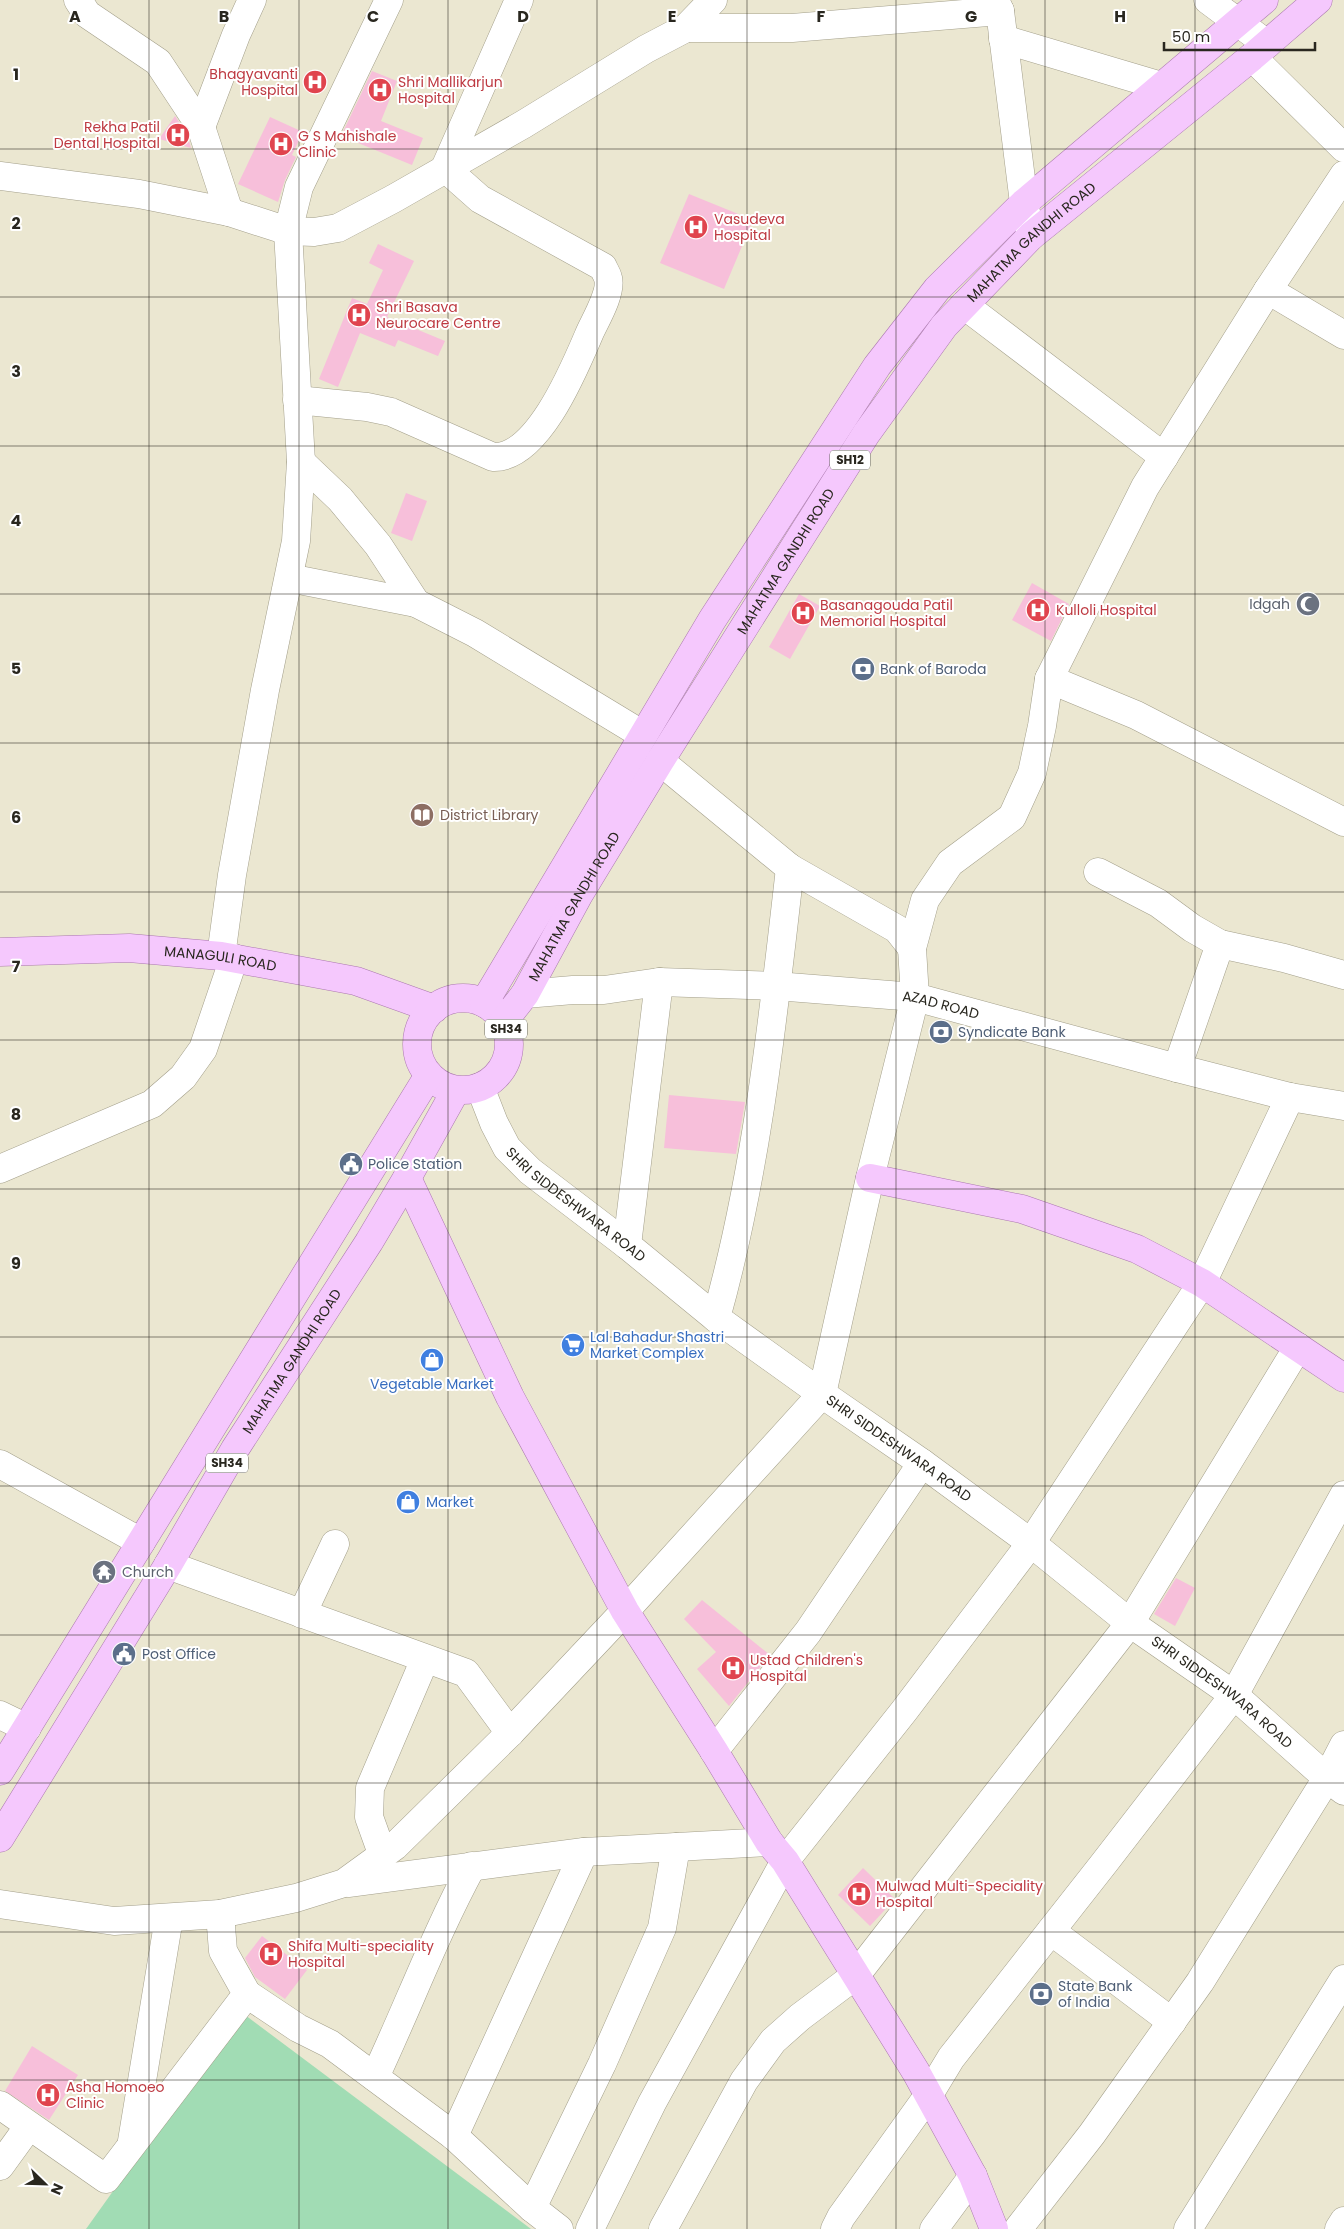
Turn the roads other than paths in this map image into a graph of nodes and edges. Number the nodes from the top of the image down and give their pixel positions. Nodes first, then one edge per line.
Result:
1 (78, 0) edge
2 (252, 0) edge
3 (389, 0) edge
4 (519, 0) edge
5 (712, 0) edge
6 (872, 0) edge
7 (1208, 0) edge
8 (1264, 0) edge
9 (1318, 0) edge
10 (998, 5) edge
11 (893, 18) junction
12 (1236, 22) junction
13 (686, 28) junction
14 (1004, 39) junction
15 (1260, 51) junction
16 (1161, 86) junction
17 (201, 127) junction
18 (1344, 148) edge
19 (445, 168) junction
20 (1344, 175) edge
21 (0, 176) edge
22 (1024, 203) junction
23 (229, 212) junction
24 (288, 231) junction
25 (1031, 236) junction
26 (1268, 290) junction
27 (964, 305) junction
28 (1344, 335) edge
29 (297, 400) junction
30 (1164, 457) junction
31 (300, 462) junction
32 (289, 578) junction
33 (416, 603) junction
34 (1049, 679) junction
35 (643, 735) junction
36 (660, 761) junction
37 (1344, 822) edge
38 (790, 868) junction
39 (1098, 872) dead end
40 (1220, 944) junction
41 (912, 948) junction
42 (0, 952) edge
43 (228, 957) junction
44 (1344, 975) edge
45 (659, 982) junction
46 (776, 986) junction
47 (525, 994) junction
48 (915, 996) junction
49 (484, 1003) junction
50 (434, 1009) junction
51 (503, 1022) junction
52 (1177, 1068) junction
53 (429, 1075) junction
54 (468, 1088) junction
55 (1290, 1097) junction
56 (1344, 1106) edge
57 (0, 1170) edge
58 (407, 1178) junction
59 (870, 1178) junction
60 (627, 1245) junction
61 (1202, 1283) junction
62 (716, 1318) junction
63 (1298, 1347) junction
64 (1344, 1378) edge
65 (822, 1394) junction
66 (922, 1463) junction
67 (0, 1464) edge
68 (1344, 1495) edge
69 (141, 1542) junction
70 (335, 1544) dead end
71 (1031, 1544) junction
72 (168, 1565) junction
73 (625, 1611) junction
74 (302, 1614) junction
75 (1130, 1623) junction
76 (426, 1659) junction
77 (1234, 1695) junction
78 (0, 1715) edge
79 (27, 1728) junction
80 (510, 1733) junction
81 (1344, 1745) edge
82 (714, 1751) junction
83 (0, 1771) edge
84 (1335, 1785) edge
85 (0, 1838) edge
86 (676, 1846) junction
87 (777, 1851) junction
88 (584, 1852) junction
89 (383, 1856) junction
90 (472, 1866) junction
91 (344, 1883) junction
92 (0, 1904) edge
93 (220, 1914) junction
94 (169, 1918) junction
95 (1051, 1931) junction
96 (856, 1976) junction
97 (1344, 1979) edge
98 (247, 1994) junction
99 (1172, 2022) junction
100 (375, 2077) junction
101 (928, 2096) junction
102 (0, 2105) edge
103 (29, 2126) junction
104 (454, 2136) junction
105 (132, 2145) junction
106 (0, 2166) edge
107 (972, 2176) junction
108 (532, 2208) junction
109 (1344, 2221) edge
110 (559, 2229) edge
111 (590, 2229) edge
112 (663, 2229) edge
113 (835, 2229) edge
114 (934, 2229) edge
115 (994, 2229) edge
116 (1018, 2229) edge
117 (1188, 2229) edge
118 (1339, 2229) edge

1 - 17 street
2 - 17 street
3 - 24 street
4 - 19 street
5 - 13 street
6 - 11 street
7 - 12 street
8 - 12 main road, MAHATMA GANDHI ROAD / SH12
9 - 15 main road, MAHATMA GANDHI ROAD / SH12
10 - 11 street
10 - 14 street
11 - 13 street
12 - 15 street
12 - 16 main road, MAHATMA GANDHI ROAD / SH12
13 - 19 street
14 - 16 street
14 - 22 street
15 - 18 street
15 - 25 main road, MAHATMA GANDHI ROAD / SH12
16 - 22 main road, MAHATMA GANDHI ROAD / SH12
17 - 23 street
19 - 24 street
19 - 29 street
20 - 26 street
21 - 23 street
22 - 25 street
22 - 35 main road, MAHATMA GANDHI ROAD / SH12
23 - 24 street
24 - 29 street
25 - 27 main road, MAHATMA GANDHI ROAD / SH12
26 - 28 street
26 - 30 street
27 - 30 street
27 - 36 main road, MAHATMA GANDHI ROAD / SH12
29 - 31 street
30 - 34 street
31 - 32 street
31 - 33 street
32 - 33 street
32 - 43 street
33 - 35 street
34 - 37 street
34 - 41 street
35 - 49 main road, MAHATMA GANDHI ROAD / SH12
36 - 38 street
36 - 47 main road, MAHATMA GANDHI ROAD / SH12
38 - 41 street
38 - 46 street
39 - 40 street
40 - 44 street
40 - 52 street
41 - 48 street
42 - 43 main road, MANAGULI ROAD
43 - 50 main road, MANAGULI ROAD
43 - 57 street
45 - 46 street, AZAD ROAD
45 - 47 street, AZAD ROAD
45 - 60 street
46 - 48 street, AZAD ROAD
46 - 62 street
47 - 51 main road, MAHATMA GANDHI ROAD / SH12
48 - 52 street, AZAD ROAD
48 - 59 street
49 - 50 main road, SH34
49 - 51 main road, SH34
50 - 53 main road
51 - 54 main road, SH34
52 - 55 street, AZAD ROAD
53 - 54 main road
53 - 69 main road, SH34
54 - 58 main road, MAHATMA GANDHI ROAD / SH34
54 - 60 street, SHRI SIDDESHWARA ROAD
55 - 56 street, AZAD ROAD
55 - 61 street
58 - 72 main road, MAHATMA GANDHI ROAD / SH34
58 - 73 main road
59 - 61 main road
59 - 65 street
60 - 62 street, SHRI SIDDESHWARA ROAD
61 - 63 main road
61 - 71 street
62 - 65 street, SHRI SIDDESHWARA ROAD
63 - 64 main road
63 - 75 street
65 - 66 street, SHRI SIDDESHWARA ROAD
65 - 73 street
66 - 71 street, SHRI SIDDESHWARA ROAD
66 - 82 street
67 - 69 street
68 - 77 street
69 - 79 main road, SH34
70 - 74 street
71 - 75 street, SHRI SIDDESHWARA ROAD
71 - 87 street
72 - 74 street
72 - 85 main road, MAHATMA GANDHI ROAD / SH34
73 - 80 street
73 - 82 main road
74 - 76 street
75 - 77 street, SHRI SIDDESHWARA ROAD
75 - 96 street
76 - 80 street
76 - 89 street
77 - 84 street, SHRI SIDDESHWARA ROAD
77 - 95 street
78 - 79 street
79 - 83 main road, SH34
80 - 89 street
81 - 84 street
82 - 87 main road
84 - 99 street
86 - 87 street
86 - 88 street
86 - 108 street
87 - 96 main road
87 - 111 street
88 - 90 street
88 - 104 street
89 - 91 street
90 - 91 street
90 - 100 street
91 - 93 street
92 - 94 street
93 - 94 street
93 - 98 street
94 - 105 street
95 - 99 street
95 - 101 street
96 - 101 main road
96 - 112 street
97 - 117 street
98 - 100 street
98 - 105 street
99 - 116 street
100 - 104 street
101 - 107 main road
101 - 113 street
102 - 103 street
103 - 105 street
103 - 106 street
104 - 108 street
107 - 114 street
107 - 115 main road
108 - 110 street
109 - 118 street

